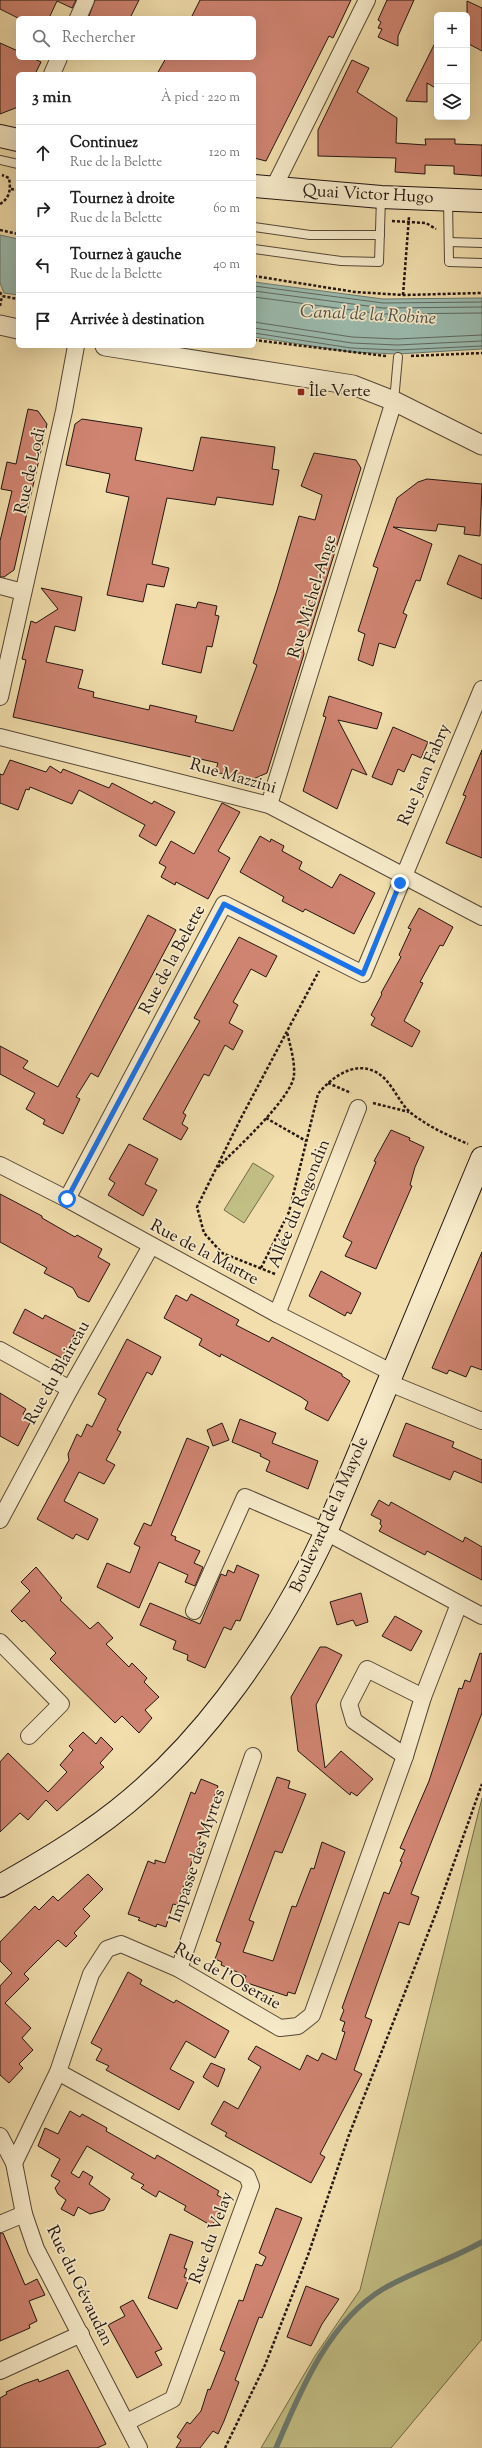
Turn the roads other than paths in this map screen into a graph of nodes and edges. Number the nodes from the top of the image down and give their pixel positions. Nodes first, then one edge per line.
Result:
1 (86, 0) edge
2 (367, 0) edge
3 (79, 16) edge
4 (58, 60) edge
5 (53, 72) edge
6 (0, 136) edge
7 (16, 140) edge
8 (0, 160) edge
9 (16, 164) edge
10 (263, 188) edge
11 (381, 197) junction
12 (448, 199) junction
13 (482, 201) edge
14 (256, 227) edge
15 (380, 235) junction
16 (449, 242) junction
17 (482, 243) edge
18 (256, 249) edge
19 (482, 263) edge
20 (0, 325) edge
21 (16, 329) edge
22 (76, 348) edge
23 (118, 348) edge
24 (398, 358) road end
25 (394, 401) junction
26 (482, 445) edge
27 (0, 586) edge
28 (23, 592) junction
29 (482, 689) edge
30 (0, 697) edge
31 (0, 737) edge
32 (269, 805) junction
33 (403, 877) junction
34 (482, 917) edge
35 (358, 1108) dead end
36 (482, 1159) edge
37 (0, 1165) edge
38 (67, 1199) junction
39 (151, 1246) junction
40 (276, 1314) junction
41 (0, 1350) edge
42 (389, 1377) junction
43 (70, 1388) junction
44 (482, 1421) edge
45 (0, 1520) edge
46 (326, 1532) junction
47 (459, 1604) junction
48 (194, 1611) dead end
49 (482, 1616) edge
50 (0, 1642) edge
51 (423, 1697) junction
52 (29, 1736) dead end
53 (253, 1756) dead end
54 (405, 1756) junction
55 (0, 1886) edge
56 (179, 1968) junction
57 (58, 2072) junction
58 (0, 2136) edge
59 (14, 2163) junction
60 (24, 2214) junction
61 (0, 2224) edge
62 (81, 2334) junction
63 (0, 2371) edge
64 (127, 2422) junction
65 (139, 2448) edge

1 - 3 street
2 - 10 street
4 - 5 street
6 - 7 main road
8 - 9 lane
10 - 11 main road, Quai Victor Hugo
11 - 12 main road, Quai Victor Hugo
11 - 15 lane
12 - 13 main road, Quai Victor Hugo
12 - 16 lane
14 - 15 lane
15 - 18 lane
16 - 17 lane
16 - 19 lane
20 - 21 street
22 - 28 street, Rue de Lodi
23 - 25 street
24 - 25 lane
25 - 26 street
25 - 32 street, Rue Michel-Ange
27 - 28 street
28 - 30 street, Rue de Lodi
29 - 33 street, Rue Jean Fabry
31 - 32 street, Rue Mazzini
32 - 33 street, Rue Mazzini
33 - 34 street, Rue Mazzini
33 - 38 street, Rue de la Belette
35 - 40 street, Allée du Ragondin
36 - 42 main road, Boulevard de la Mayole
37 - 38 street, Rue de la Martre
38 - 39 street, Rue de la Martre
39 - 40 street, Rue de la Martre
39 - 43 street, Rue du Blaireau
40 - 42 street, Rue de la Martre
41 - 43 street
42 - 44 street, Rue de la Martre
42 - 46 main road, Boulevard de la Mayole
43 - 45 street, Rue du Blaireau
46 - 47 street
46 - 48 street
46 - 55 main road, Boulevard de la Mayole
47 - 49 street
47 - 51 street, Rue de l'Oseraie
50 - 52 street
51 - 54 street, Rue de l'Oseraie
51 - 54 street
53 - 56 street, Impasse des Myrtes
54 - 56 street, Rue de l'Oseraie
56 - 57 street, Rue de l'Oseraie
57 - 59 street, Rue de l'Oseraie
57 - 64 street, Rue du Velay
58 - 59 street, Rue du Gévaudan
59 - 60 street, Rue du Gévaudan
60 - 61 street
60 - 62 street, Rue du Gévaudan
62 - 63 street
62 - 64 street, Rue du Gévaudan
64 - 65 street, Rue du Gévaudan

